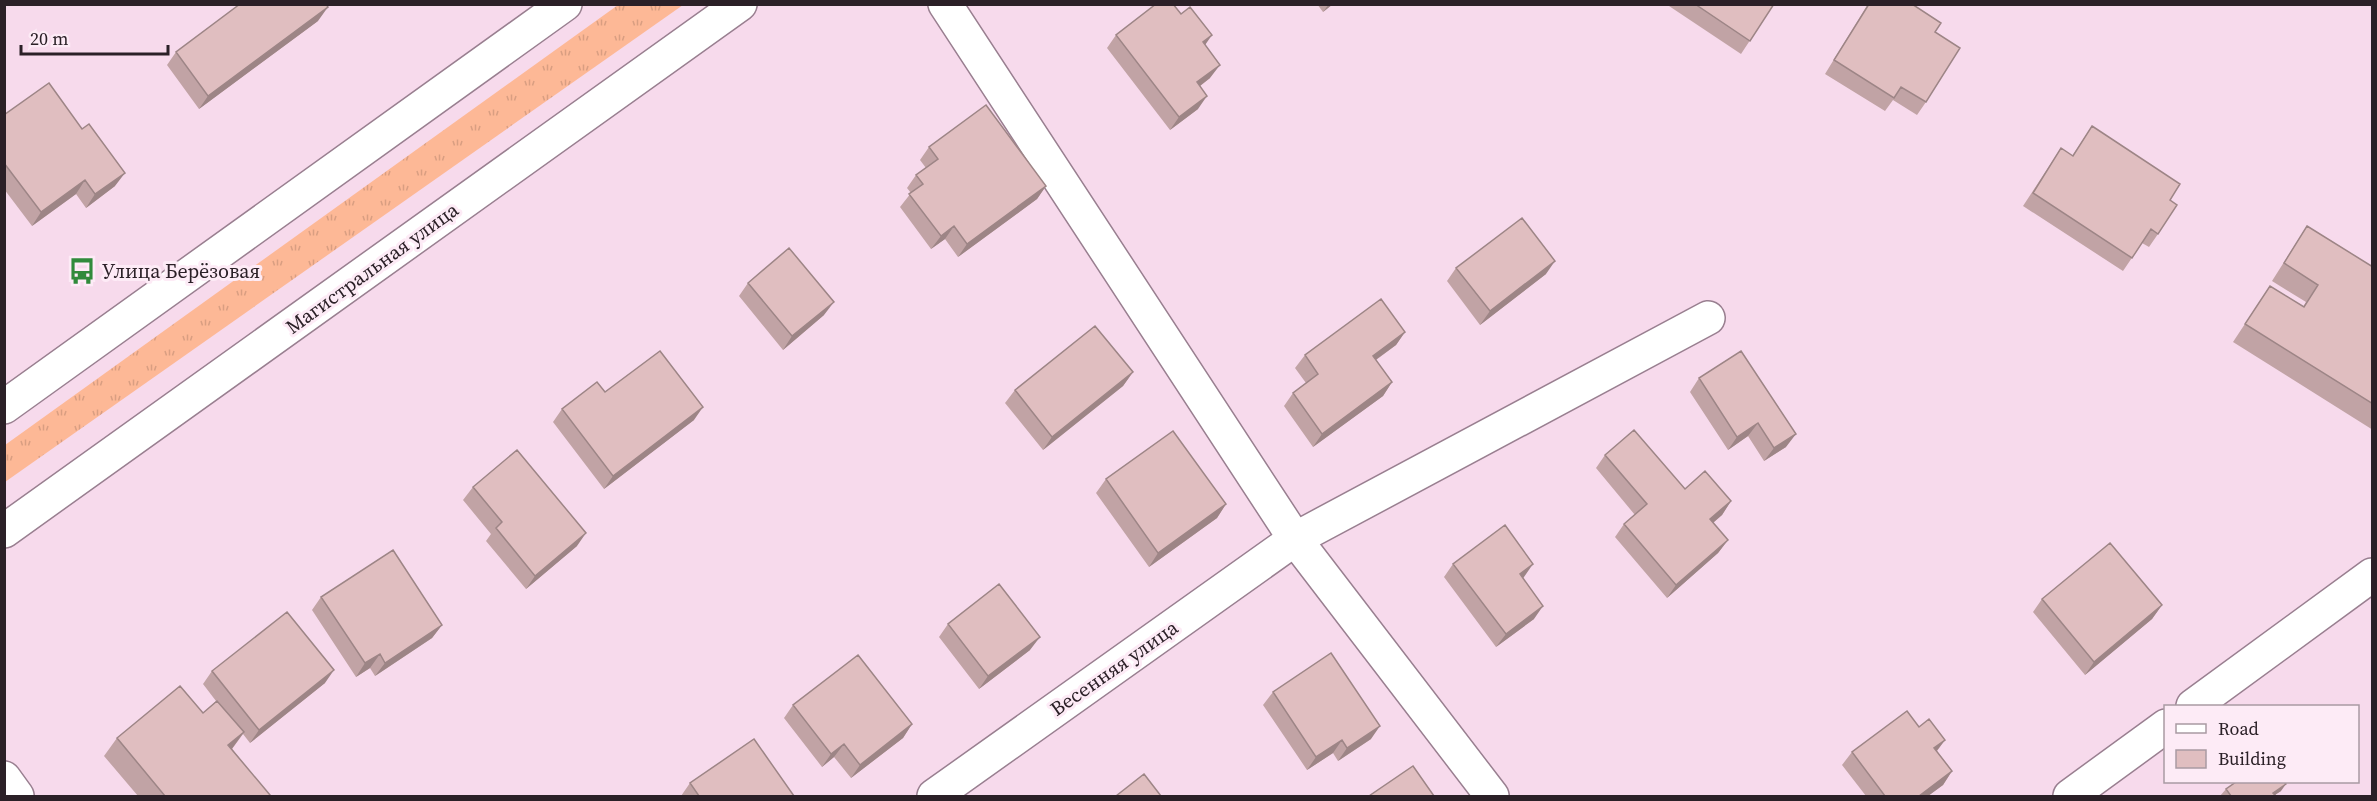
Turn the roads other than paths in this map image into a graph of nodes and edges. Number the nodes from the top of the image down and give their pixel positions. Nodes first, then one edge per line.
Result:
1 (565, 4) edge
2 (740, 4) edge
3 (945, 4) edge
4 (1708, 318) dead end
5 (4, 407) edge
6 (4, 531) edge
7 (1295, 539) junction
8 (2373, 575) edge
9 (2194, 705) edge
10 (2164, 727) edge
11 (4, 778) edge
12 (17, 796) edge
13 (934, 796) edge
14 (1492, 796) edge
15 (2070, 796) edge

1 - 5 street
2 - 6 street, Магистральная улица
3 - 7 street
4 - 7 street, Весенняя улица
7 - 13 street, Весенняя улица
7 - 14 street
8 - 9 street
10 - 15 street
11 - 12 street

